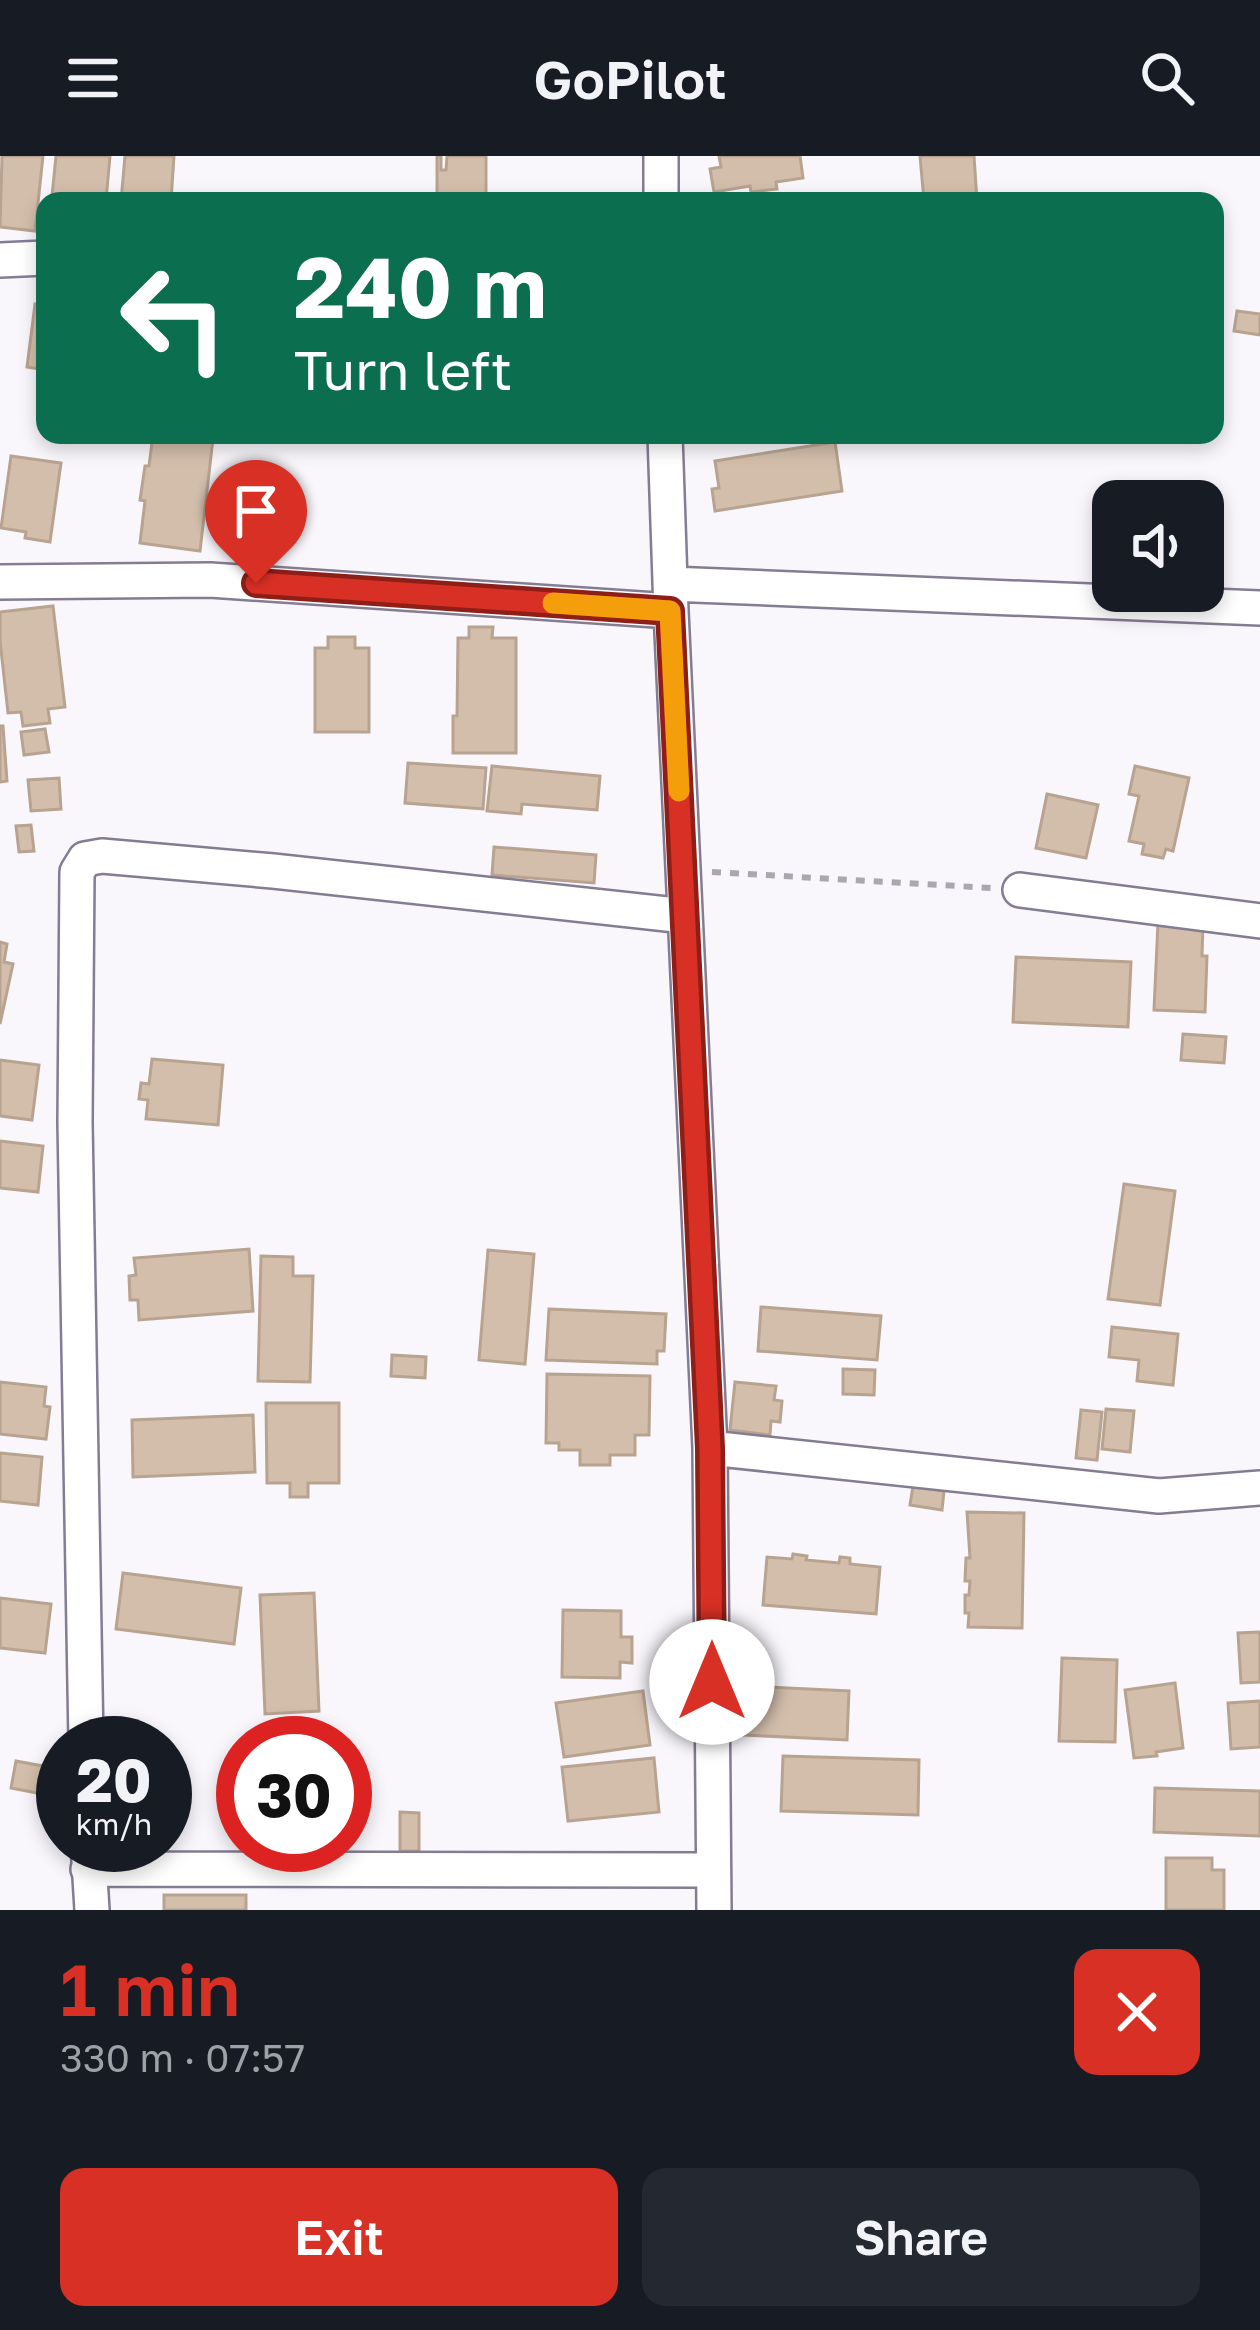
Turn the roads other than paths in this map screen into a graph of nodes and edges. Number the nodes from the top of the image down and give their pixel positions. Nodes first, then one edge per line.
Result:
1 (661, 156) edge
2 (661, 192) edge
3 (36, 258) edge
4 (0, 260) edge
5 (665, 444) edge
6 (0, 582) edge
7 (670, 598) junction
8 (1260, 608) edge
9 (1020, 890) road end
10 (685, 916) junction
11 (1260, 921) edge
12 (710, 1448) junction
13 (1260, 1488) edge
14 (86, 1716) edge
15 (192, 1859) edge
16 (713, 1870) junction
17 (89, 1872) edge
18 (92, 1910) edge
19 (714, 1910) edge

1 - 2 street
3 - 4 street
5 - 7 street
6 - 7 street
7 - 8 street
7 - 10 street
9 - 11 street
10 - 12 street
10 - 14 street
12 - 13 street
12 - 16 street
15 - 16 street
16 - 19 street
17 - 18 street

